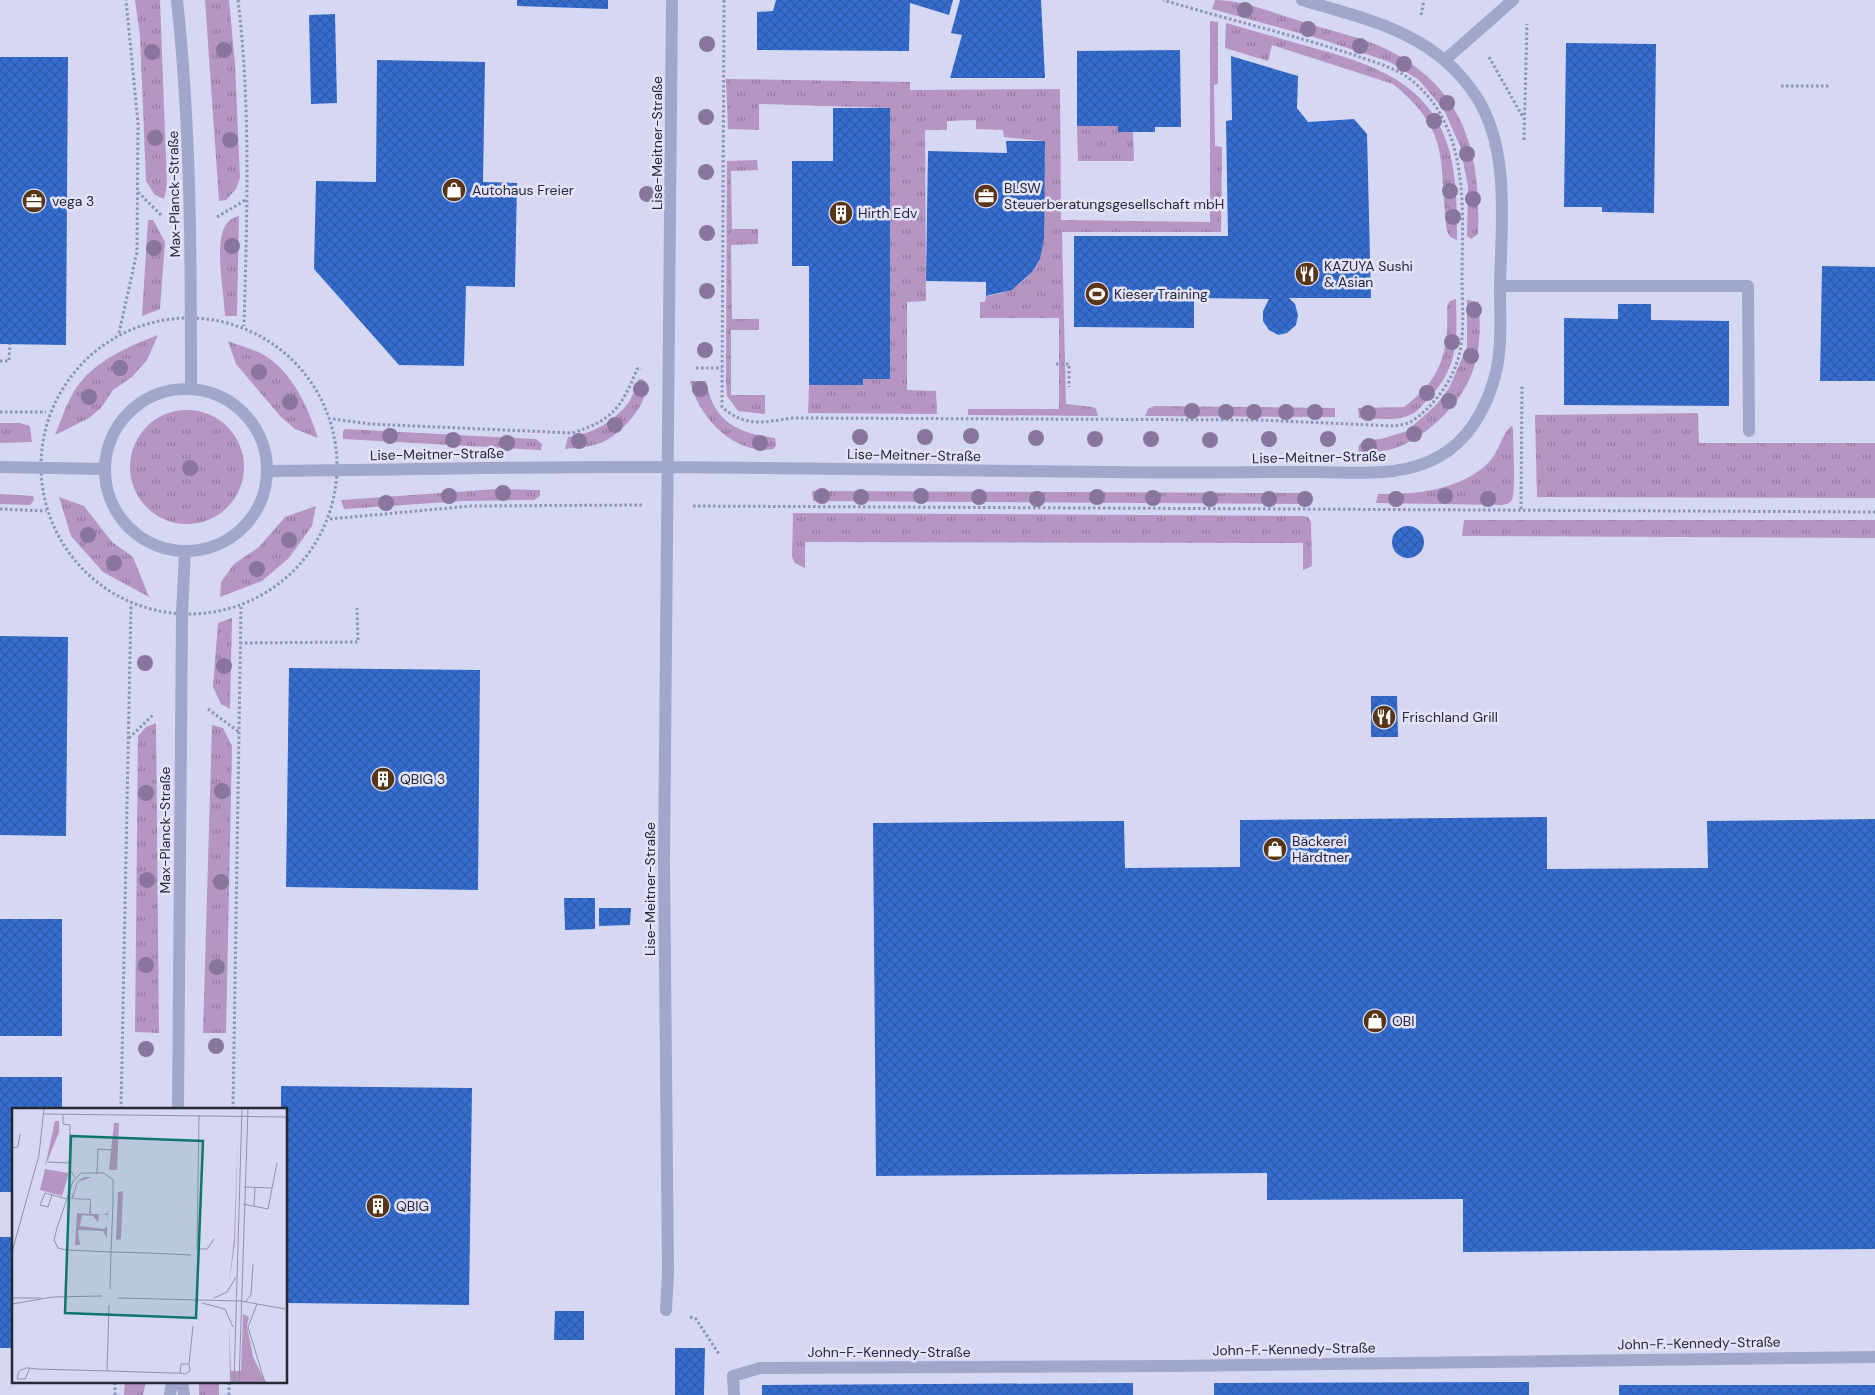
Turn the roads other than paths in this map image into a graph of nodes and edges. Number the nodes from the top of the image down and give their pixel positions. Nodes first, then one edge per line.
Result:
1 (177, 0) edge
2 (672, 0) edge
3 (1302, 0) edge
4 (1513, 0) edge
5 (1446, 59) junction
6 (1500, 286) junction
7 (191, 388) junction
8 (1749, 431) dead end
9 (0, 466) edge
10 (667, 467) junction
11 (104, 469) junction
12 (268, 471) junction
13 (185, 552) junction
14 (178, 1108) edge
15 (666, 1310) road end
16 (1875, 1356) edge
17 (172, 1382) edge
18 (180, 1382) edge
19 (180, 1382) edge
20 (170, 1395) edge
21 (180, 1395) edge
22 (184, 1395) edge
23 (734, 1395) edge

1 - 7 street, Max-Planck-Straße
2 - 10 street, Lise-Meitner-Straße
3 - 5 street, Lise-Meitner-Straße
4 - 5 street
5 - 6 street, Lise-Meitner-Straße
6 - 8 street
6 - 10 street, Lise-Meitner-Straße
7 - 11 street
7 - 12 street
9 - 11 street
10 - 12 street, Lise-Meitner-Straße
10 - 15 street, Lise-Meitner-Straße
11 - 13 street
12 - 13 street
13 - 14 street, Max-Planck-Straße
16 - 23 street, John-F.-Kennedy-Straße
17 - 20 street
18 - 21 street
19 - 22 street

